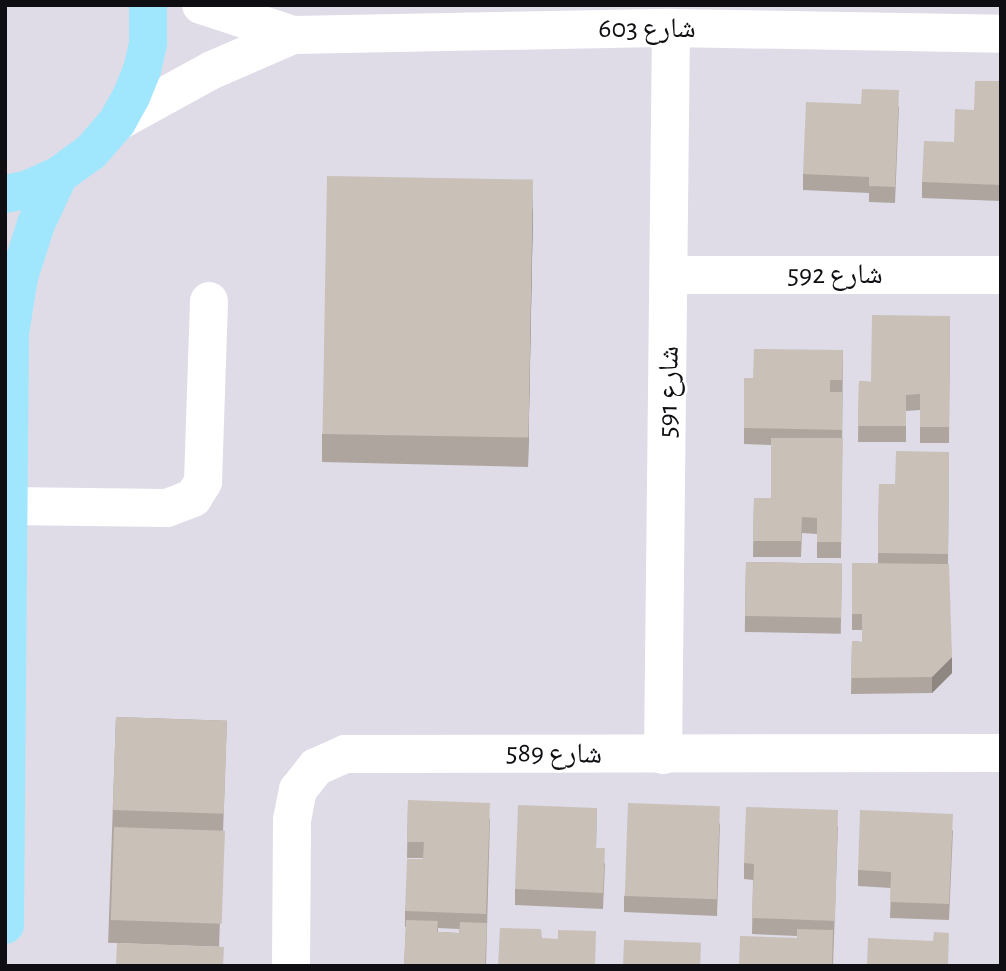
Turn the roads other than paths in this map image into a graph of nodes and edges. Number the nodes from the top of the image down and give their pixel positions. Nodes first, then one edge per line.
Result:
1 (148, 5) edge
2 (201, 5) edge
3 (671, 28) junction
4 (293, 34) junction
5 (1001, 34) edge
6 (117, 122) junction
7 (59, 175) junction
8 (5, 194) edge
9 (670, 275) junction
10 (1001, 275) edge
11 (209, 301) dead end
12 (8, 506) junction
13 (1001, 753) edge
14 (663, 755) junction
15 (5, 925) edge
16 (291, 966) edge

1 - 6 main road
2 - 4 street, شارع 603
3 - 4 street, شارع 603
3 - 5 street, شارع 603
3 - 9 street, شارع 591
4 - 6 street, شارع 603
6 - 7 main road
7 - 8 main road
7 - 12 main road
9 - 10 street, شارع 592
9 - 14 street, شارع 591
11 - 12 street
12 - 15 main road
13 - 14 street, شارع 589
14 - 16 street, شارع 589

